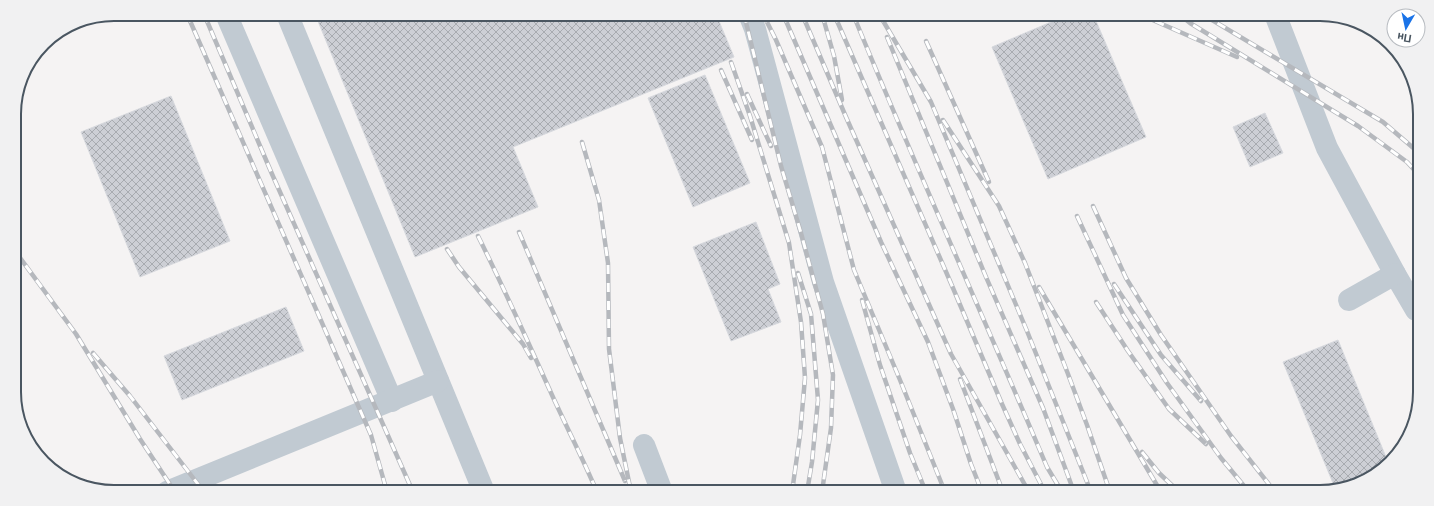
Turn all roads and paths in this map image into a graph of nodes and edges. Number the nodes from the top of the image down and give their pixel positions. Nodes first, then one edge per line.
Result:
1 (229, 21) edge
2 (290, 21) edge
3 (752, 21) edge
4 (1278, 21) edge
5 (1395, 274) junction
6 (1349, 300) dead end
7 (1413, 305) edge
8 (438, 382) junction
9 (392, 401) junction
10 (644, 445) dead end
11 (184, 485) edge
12 (481, 485) edge
13 (659, 485) edge
14 (894, 485) edge

1 - 9 lane
2 - 8 lane
3 - 14 lane
4 - 5 lane
5 - 6 lane
5 - 7 lane
8 - 9 lane
8 - 12 lane
9 - 11 lane
10 - 13 lane

